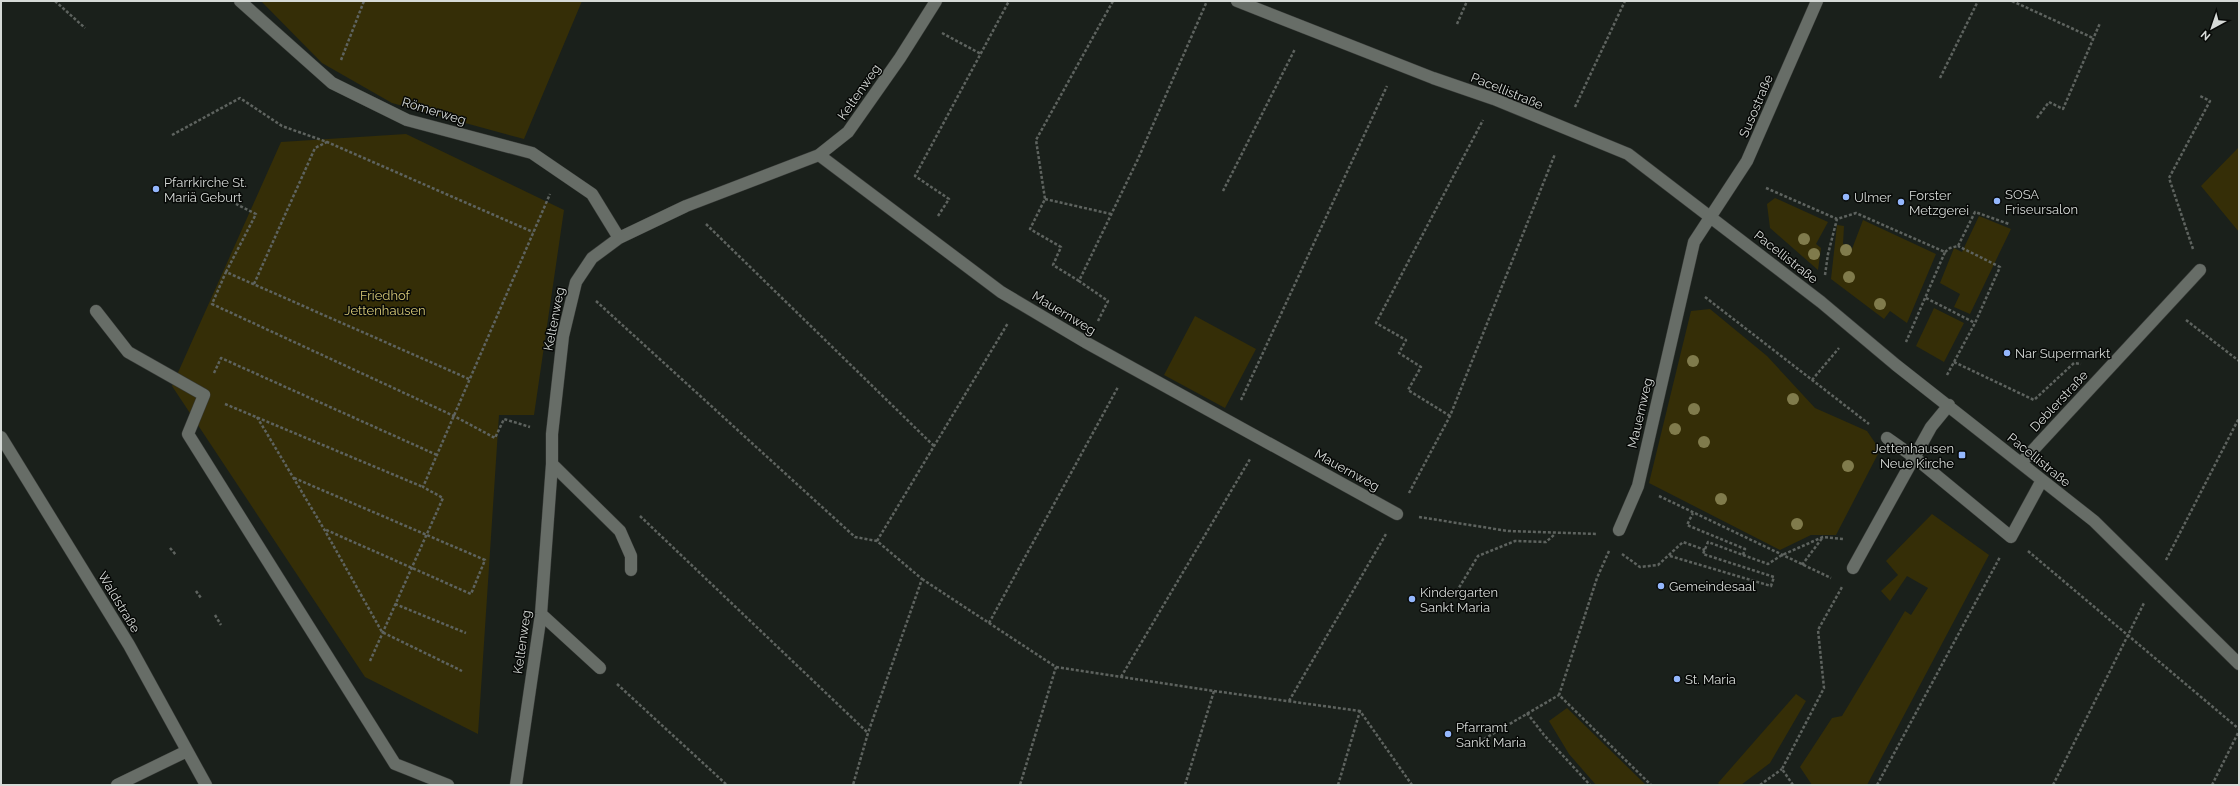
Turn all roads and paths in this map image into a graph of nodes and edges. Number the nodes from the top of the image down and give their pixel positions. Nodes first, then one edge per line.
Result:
1 (55, 1) edge
2 (240, 1) edge
3 (364, 1) edge
4 (936, 1) edge
5 (1009, 1) edge
6 (1113, 1) edge
7 (1208, 1) edge
8 (1236, 1) edge
9 (1466, 1) edge
10 (1625, 1) edge
11 (1817, 1) edge
12 (1978, 1) edge
13 (2012, 1) edge
14 (922, 23) junction
15 (2100, 23) dead end
16 (1457, 24) dead end
17 (85, 28) dead end
18 (2093, 38) junction
19 (1295, 48) dead end
20 (981, 54) junction
21 (1397, 64) junction
22 (1940, 78) dead end
23 (332, 84) junction
24 (2200, 96) dead end
25 (1573, 111) dead end
26 (2037, 118) dead end
27 (1483, 120) dead end
28 (172, 135) dead end
29 (327, 142) junction
30 (1555, 154) dead end
31 (819, 155) junction
32 (1766, 188) dead end
33 (1223, 191) dead end
34 (1044, 199) junction
35 (546, 202) dead end
36 (236, 204) dead end
37 (686, 206) junction
38 (1111, 214) junction
39 (1712, 216) junction
40 (1837, 219) junction
41 (2009, 224) dead end
42 (533, 232) junction
43 (925, 235) junction
44 (619, 238) junction
45 (1958, 246) junction
46 (1945, 252) junction
47 (2200, 270) joint
48 (226, 272) junction
49 (1825, 277) dead end
50 (1079, 281) junction
51 (1685, 281) junction
52 (576, 282) junction
53 (254, 284) junction
54 (1926, 298) junction
55 (1019, 303) junction
56 (2166, 305) junction
57 (96, 311) dead end
58 (1975, 323) junction
59 (1087, 343) junction
60 (1905, 345) dead end
61 (1841, 346) dead end
62 (2239, 361) edge
63 (1954, 362) junction
64 (1129, 367) junction
65 (2107, 369) junction
66 (1946, 377) dead end
67 (469, 379) junction
68 (1812, 380) junction
69 (204, 394) junction
70 (1949, 405) junction
71 (454, 416) junction
72 (1450, 416) junction
73 (257, 417) junction
74 (2239, 418) edge
75 (504, 419) dead end
76 (1230, 422) junction
77 (1, 437) edge
78 (1887, 438) joint
79 (1262, 439) junction
80 (934, 446) junction
81 (437, 455) junction
82 (1914, 457) junction
83 (2021, 463) junction
84 (552, 464) junction
85 (294, 478) junction
86 (2042, 480) junction
87 (1638, 486) junction
88 (423, 487) junction
89 (1693, 513) junction
90 (638, 514) dead end
91 (1397, 514) junction
92 (324, 529) junction
93 (1619, 530) junction
94 (1556, 534) junction
95 (426, 537) junction
96 (1823, 537) junction
97 (2011, 537) junction
98 (877, 541) junction
99 (1867, 542) junction
100 (1611, 547) junction
101 (170, 548) dead end
102 (1705, 550) junction
103 (176, 555) dead end
104 (1744, 555) junction
105 (1782, 555) junction
106 (1670, 556) junction
107 (2165, 562) dead end
108 (1802, 565) junction
109 (1853, 568) dead end
110 (412, 569) junction
111 (631, 570) dead end
112 (922, 579) junction
113 (196, 591) dead end
114 (1454, 596) dead end
115 (201, 598) dead end
116 (2146, 599) dead end
117 (395, 604) junction
118 (541, 614) junction
119 (215, 615) dead end
120 (989, 623) junction
121 (221, 625) dead end
122 (382, 632) junction
123 (466, 633) dead end
124 (2128, 636) junction
125 (370, 661) dead end
126 (2239, 664) edge
127 (1056, 667) junction
128 (600, 668) dead end
129 (462, 671) dead end
130 (1121, 677) junction
131 (614, 680) dead end
132 (1214, 691) junction
133 (1559, 695) junction
134 (1289, 701) junction
135 (1360, 711) junction
136 (1527, 713) junction
137 (2239, 730) edge
138 (868, 733) junction
139 (1484, 739) dead end
140 (188, 751) junction
141 (1782, 769) junction
142 (117, 785) edge
143 (206, 785) edge
144 (448, 785) edge
145 (516, 785) edge
146 (727, 785) edge
147 (853, 785) edge
148 (1020, 785) edge
149 (1185, 785) edge
150 (1338, 785) edge
151 (1412, 785) edge
152 (1590, 785) edge
153 (1651, 785) edge
154 (1760, 785) edge
155 (1793, 785) edge
156 (1877, 785) edge
157 (2053, 785) edge
158 (2212, 785) edge

1 - 17 path
2 - 23 street, Römerweg
3 - 23 path
4 - 14 street, Keltenweg
5 - 20 path
6 - 34 path
7 - 38 path
8 - 21 street, Pacellistraße
9 - 16 path
10 - 25 path
11 - 39 street, Susostraße
12 - 22 path
13 - 18 path
14 - 20 path
14 - 31 street, Keltenweg
15 - 18 path
18 - 26 path
19 - 33 path
20 - 43 path
21 - 39 street, Pacellistraße
21 - 76 path
23 - 44 street, Römerweg
24 - 47 path
27 - 72 path
28 - 29 path
29 - 42 path
29 - 53 path
30 - 72 path
31 - 37 street, Keltenweg
31 - 43 street, Mauernweg
32 - 40 path
34 - 38 path
34 - 50 path
35 - 42 path
36 - 48 path
37 - 44 street, Keltenweg
37 - 80 path
38 - 50 path
39 - 51 street, Mauernweg
39 - 70 street, Pacellistraße
40 - 46 path
40 - 49 path
41 - 45 path
42 - 67 path
43 - 55 street, Mauernweg
44 - 52 street, Keltenweg
45 - 46 path
45 - 58 path
46 - 54 path
47 - 56 street, Deblerstraße
48 - 53 path
48 - 71 path
50 - 59 path
51 - 68 path
51 - 87 street, Mauernweg
52 - 84 street, Keltenweg
52 - 98 path
53 - 67 path
54 - 58 path
54 - 60 path
55 - 59 street, Mauernweg
55 - 80 path
56 - 62 path
56 - 65 street, Deblerstraße
57 - 69 street
58 - 63 path
59 - 64 street, Mauernweg
61 - 68 path
63 - 65 path
63 - 66 path
64 - 76 street, Mauernweg
64 - 120 path
65 - 83 street, Deblerstraße
67 - 71 path
68 - 78 path
69 - 73 path
69 - 81 path
69 - 144 street
70 - 82 street
70 - 83 street, Pacellistraße
71 - 75 path
71 - 81 path
72 - 91 path
73 - 85 path
73 - 88 path
74 - 107 path
76 - 79 street, Mauernweg
77 - 140 street, Waldstraße
78 - 82 street
79 - 91 street, Mauernweg
79 - 130 path
80 - 98 path
81 - 88 path
82 - 97 street
82 - 99 street
83 - 86 street, Pacellistraße
84 - 111 street
84 - 118 street, Keltenweg
85 - 92 path
85 - 95 path
86 - 97 street
86 - 126 street, Pacellistraße
87 - 89 path
87 - 93 street, Mauernweg
88 - 95 path
89 - 104 path
89 - 105 path
90 - 138 path
91 - 94 path
91 - 134 path
92 - 110 path
92 - 122 path
93 - 94 path
93 - 100 path
94 - 114 path
95 - 110 path
95 - 110 path
96 - 99 path
96 - 105 path
96 - 108 path
97 - 124 path
97 - 156 path
98 - 112 path
99 - 109 street
100 - 106 path
100 - 133 path
101 - 103 path
102 - 104 path
102 - 106 path
102 - 106 path
104 - 105 path
105 - 108 path
108 - 141 path
110 - 117 path
112 - 120 path
112 - 138 path
113 - 115 path
116 - 124 path
117 - 122 path
117 - 123 path
118 - 128 street
118 - 145 street, Keltenweg
119 - 121 path
120 - 127 path
122 - 125 path
122 - 129 path
124 - 137 path
124 - 157 path
127 - 130 path
127 - 148 path
130 - 132 path
131 - 146 path
132 - 134 path
132 - 149 path
133 - 136 path
133 - 153 path
134 - 135 path
135 - 150 path
135 - 151 path
136 - 139 path
136 - 152 path
137 - 158 path
138 - 147 path
140 - 142 street
140 - 143 street, Waldstraße
141 - 154 path
141 - 155 path

